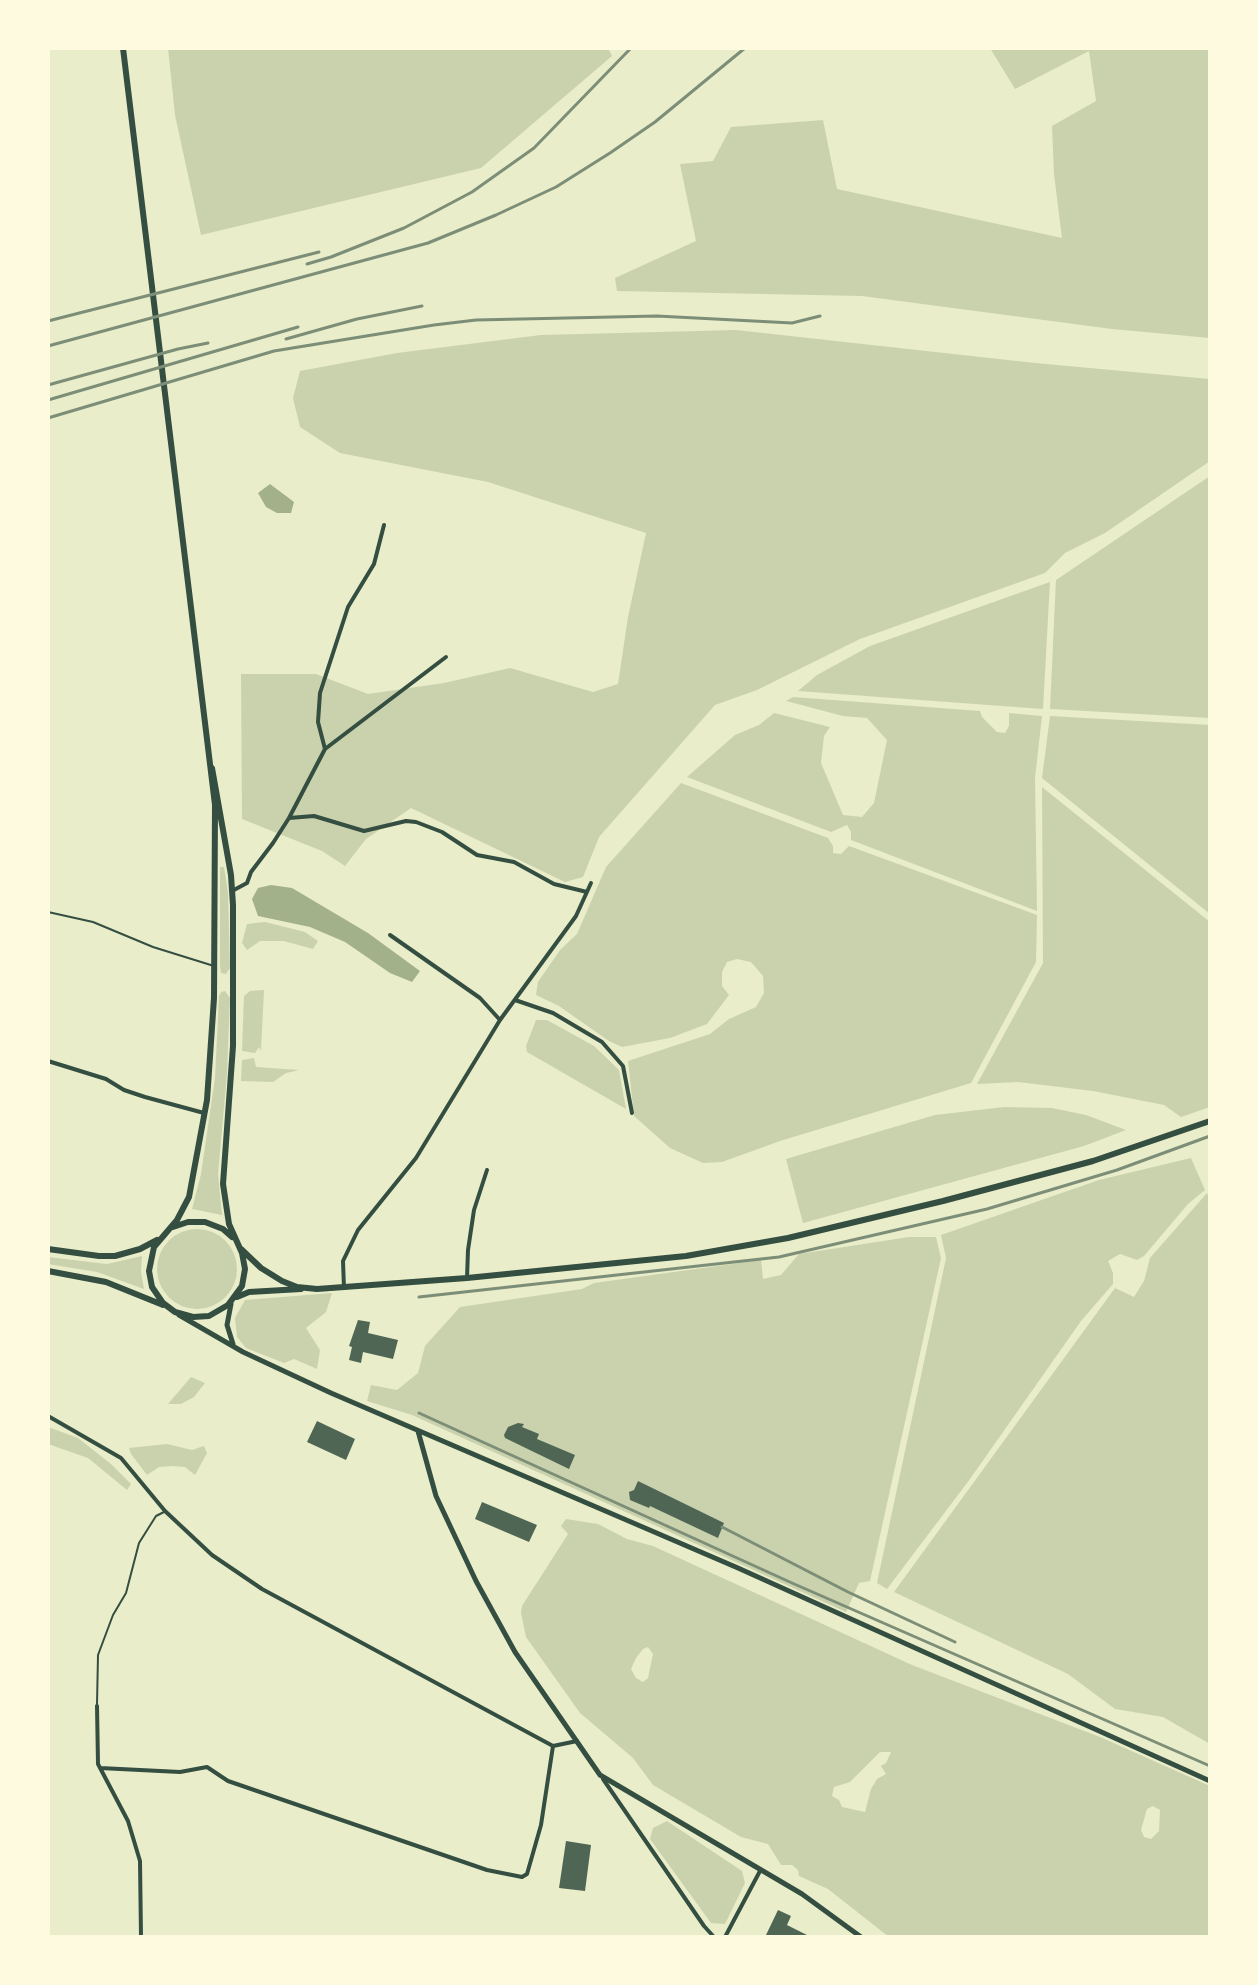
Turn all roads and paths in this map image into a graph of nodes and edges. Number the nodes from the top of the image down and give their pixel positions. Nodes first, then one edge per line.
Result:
1 (123, 48) edge
2 (384, 525) dead end
3 (446, 657) dead end
4 (325, 749) junction
5 (212, 768) junction
6 (289, 818) junction
7 (591, 883) dead end
8 (232, 891) junction
9 (587, 892) junction
10 (48, 912) edge
11 (390, 935) dead end
12 (215, 966) junction
13 (515, 1000) junction
14 (500, 1020) junction
15 (48, 1061) edge
16 (205, 1113) junction
17 (632, 1113) dead end
18 (1210, 1121) edge
19 (487, 1170) dead end
20 (165, 1234) junction
21 (237, 1244) junction
22 (48, 1249) edge
23 (48, 1271) edge
24 (467, 1278) junction
25 (344, 1288) junction
26 (317, 1289) junction
27 (233, 1300) junction
28 (172, 1310) junction
29 (243, 1352) junction
30 (48, 1416) edge
31 (418, 1430) junction
32 (165, 1511) junction
33 (97, 1706) joint
34 (577, 1741) junction
35 (553, 1746) junction
36 (100, 1768) junction
37 (600, 1775) junction
38 (1210, 1781) edge
39 (760, 1871) junction
40 (141, 1937) edge
41 (714, 1937) edge
42 (725, 1937) edge
43 (861, 1937) edge

1 - 5 main road
2 - 4 street
3 - 4 street
4 - 6 street
5 - 8 main road
5 - 12 main road
6 - 8 street
6 - 9 street
7 - 9 street
8 - 21 main road
9 - 13 street
10 - 12 lane
11 - 14 street
12 - 16 main road
13 - 14 street
13 - 17 street
14 - 25 street
15 - 16 street
16 - 20 main road
18 - 24 main road
19 - 24 street
20 - 21 main road
20 - 22 main road
20 - 28 main road
21 - 26 main road
21 - 27 main road
23 - 28 main road
24 - 25 main road
25 - 26 main road
26 - 27 main road
27 - 28 main road
27 - 29 street
28 - 29 street
29 - 31 street
30 - 32 street
31 - 34 street
31 - 38 street
32 - 33 lane
32 - 35 street
33 - 36 street
34 - 35 street
34 - 37 street
35 - 36 street
36 - 40 street
37 - 39 street
37 - 41 street
39 - 42 street
39 - 43 street

